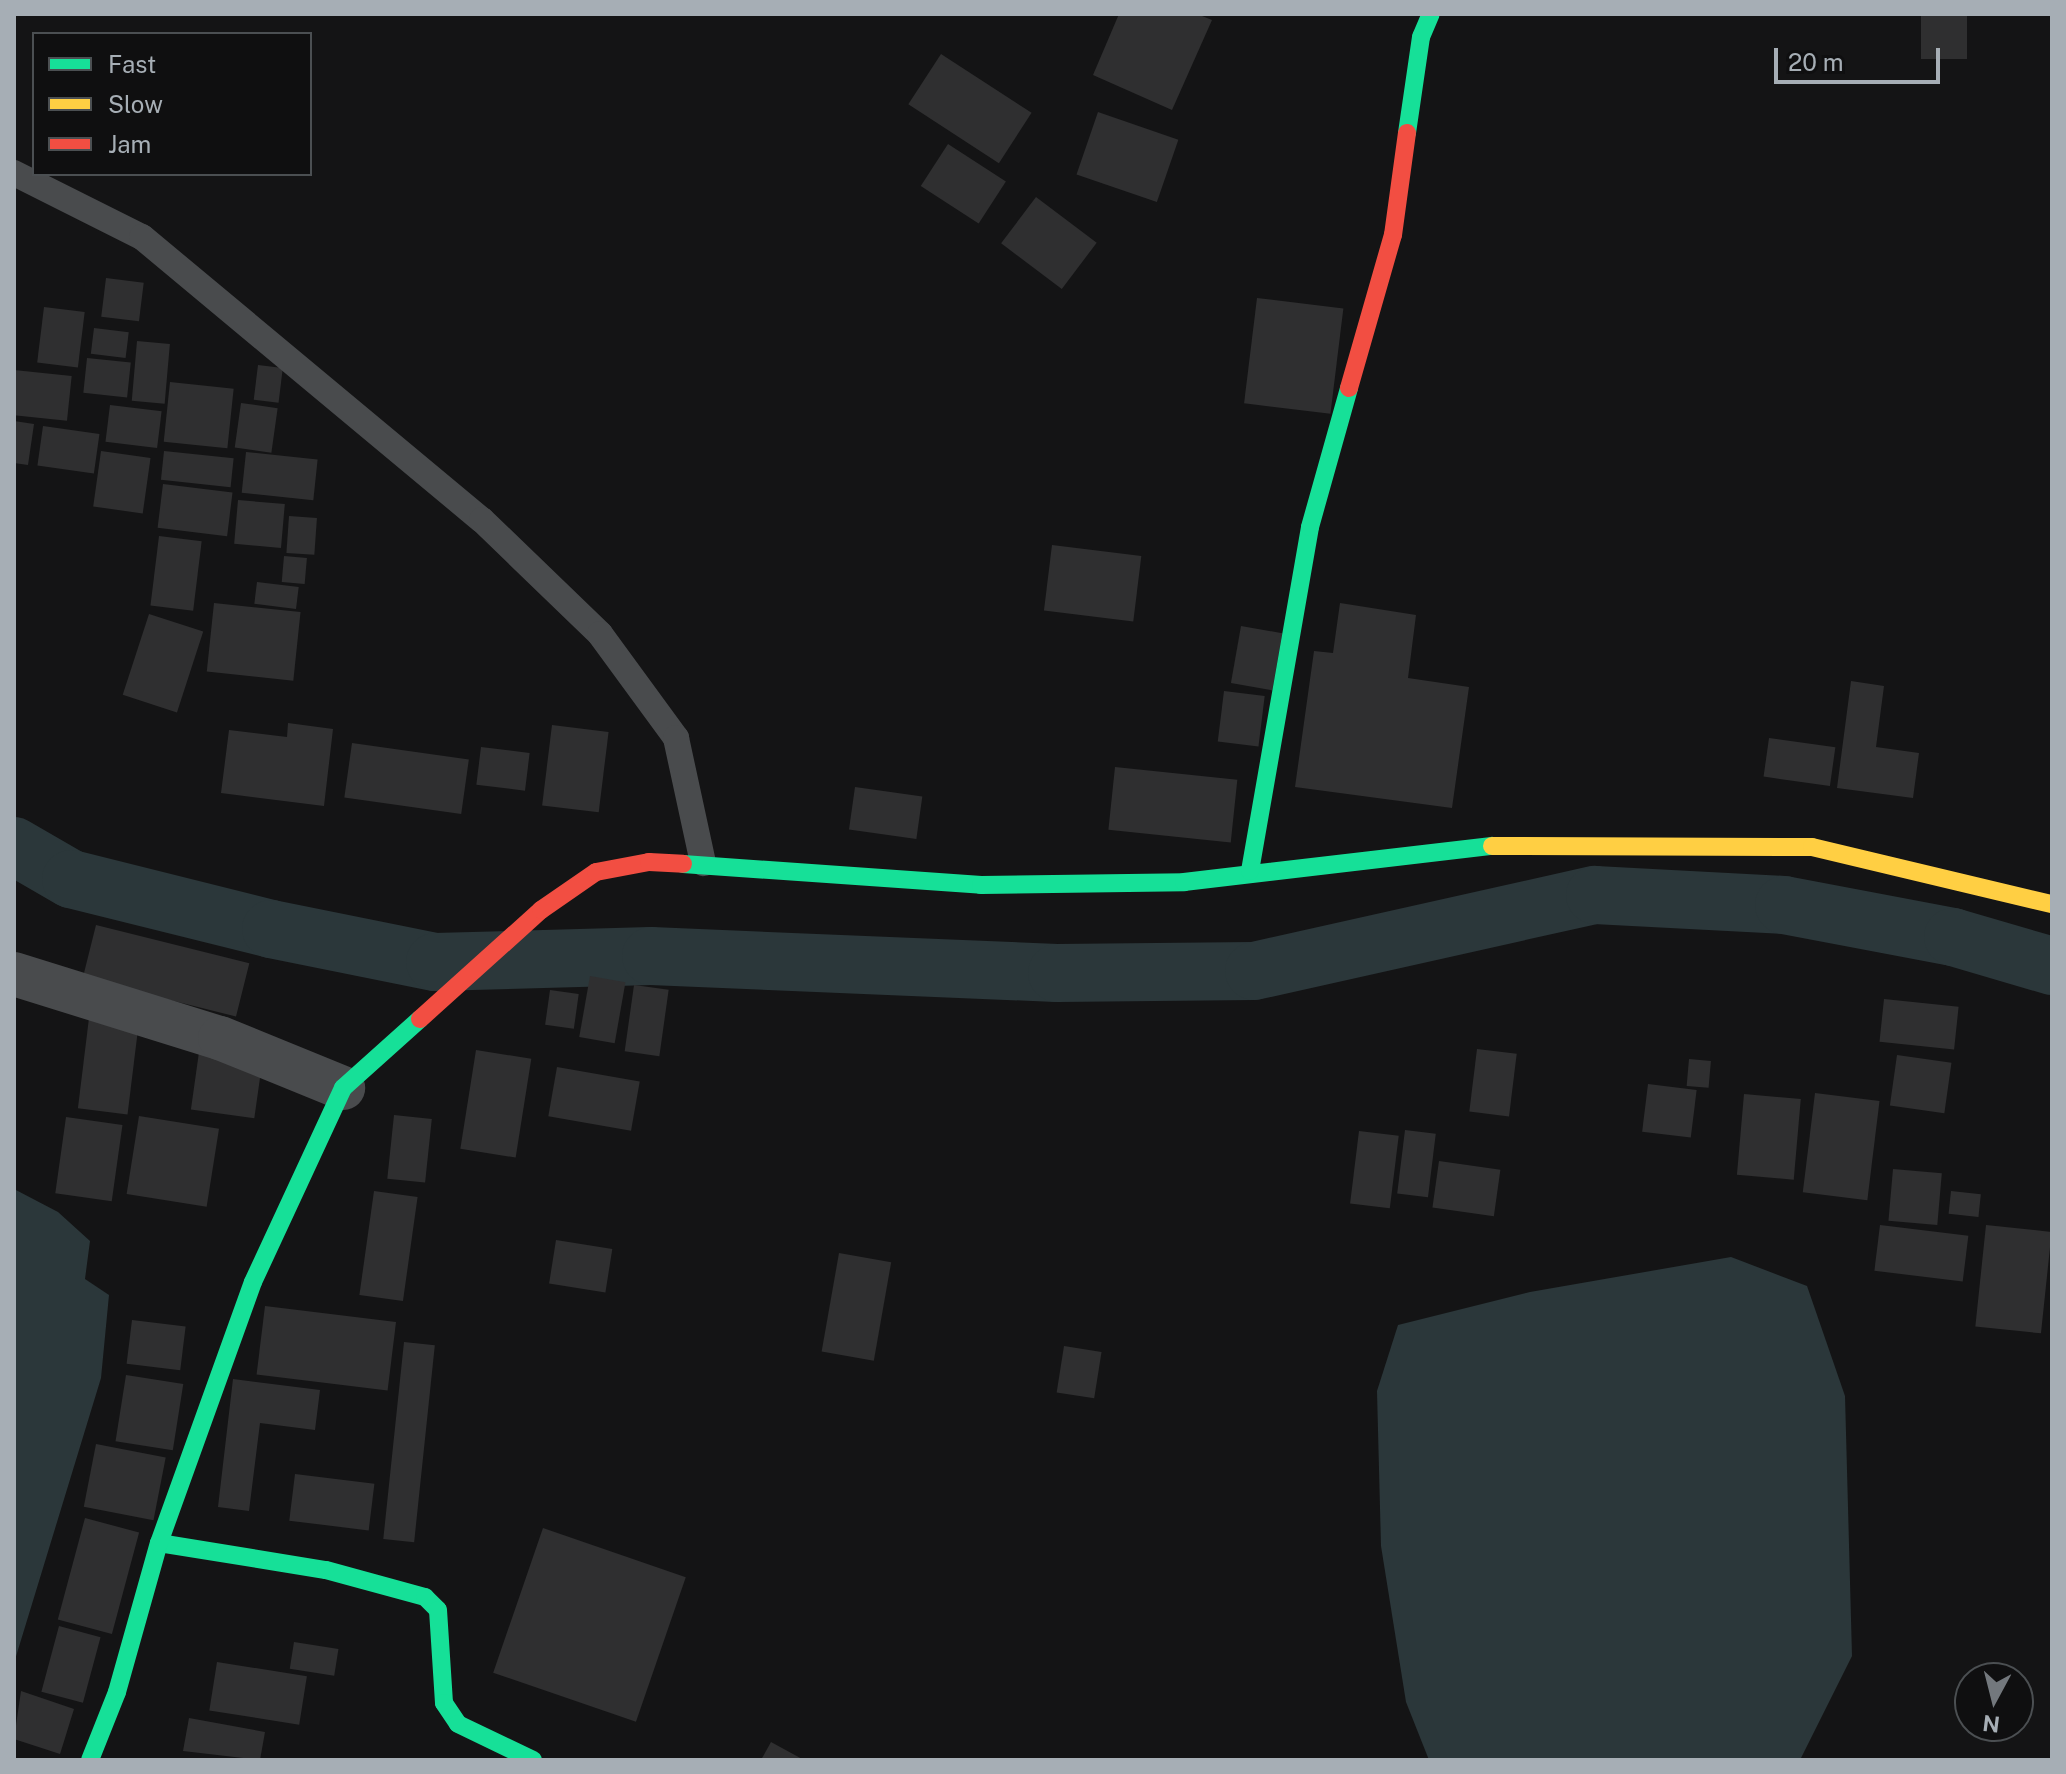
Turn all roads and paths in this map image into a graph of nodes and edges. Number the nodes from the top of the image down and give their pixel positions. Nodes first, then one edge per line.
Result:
1 (1431, 14) edge
2 (14, 173) edge
3 (703, 863) junction
4 (1250, 871) junction
5 (2052, 904) edge
6 (14, 974) edge
7 (350, 1080) junction
8 (159, 1543) junction
9 (90, 1760) edge
10 (533, 1760) edge

1 - 4 main road
2 - 3 lane
3 - 4 main road
3 - 7 main road
4 - 5 main road
6 - 7 street
7 - 8 main road
8 - 9 main road
8 - 10 main road

